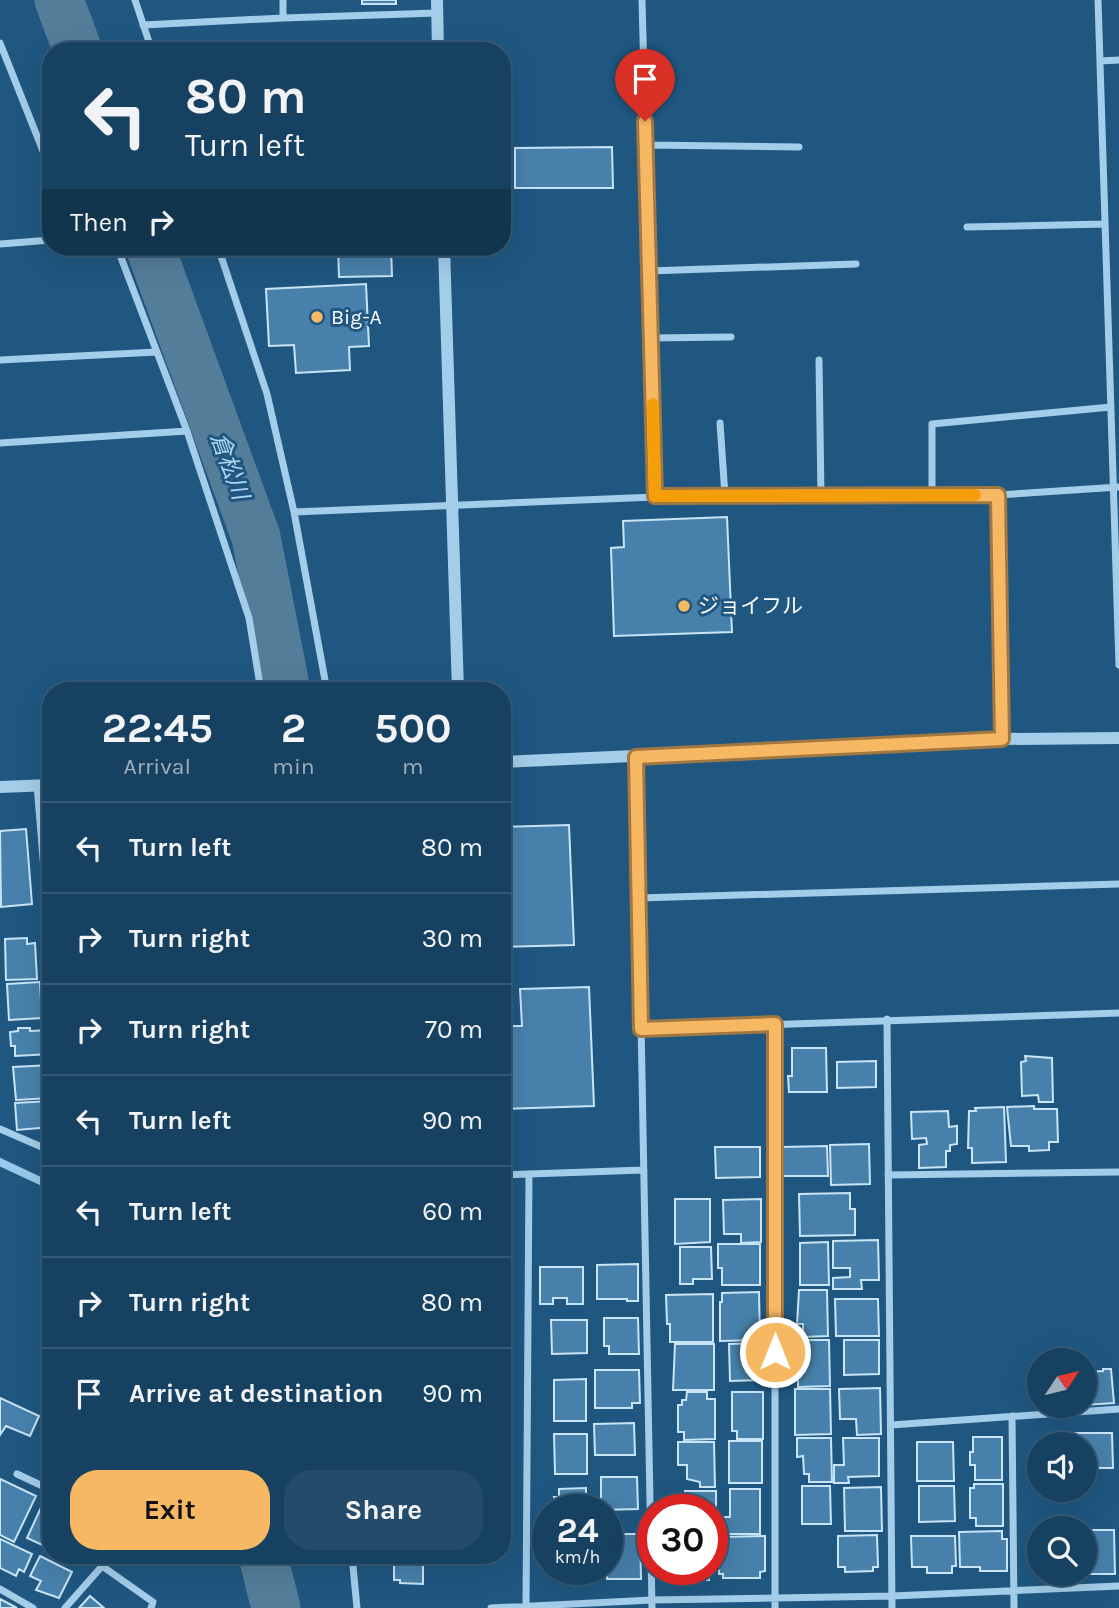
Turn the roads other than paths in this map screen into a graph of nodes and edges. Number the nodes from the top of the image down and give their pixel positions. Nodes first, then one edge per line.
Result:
1 (135, 0) edge
2 (283, 0) edge
3 (642, 0) edge
4 (1098, 0) edge
5 (437, 6) edge
6 (284, 18) junction
7 (144, 25) junction
8 (149, 42) edge
9 (438, 42) edge
10 (0, 43) edge
11 (1119, 60) edge
12 (1100, 61) junction
13 (646, 145) junction
14 (799, 147) dead end
15 (42, 148) edge
16 (1105, 224) junction
17 (967, 227) dead end
18 (42, 241) edge
19 (0, 244) edge
20 (120, 256) edge
21 (221, 256) edge
22 (444, 256) edge
23 (856, 264) dead end
24 (649, 271) junction
25 (731, 337) dead end
26 (651, 338) junction
27 (157, 352) junction
28 (0, 360) edge
29 (819, 360) dead end
30 (1111, 407) junction
31 (720, 423) dead end
32 (187, 431) junction
33 (0, 443) edge
34 (1116, 487) edge
35 (932, 495) junction
36 (998, 495) junction
37 (655, 496) junction
38 (725, 496) junction
39 (821, 496) junction
40 (452, 504) junction
41 (294, 512) junction
42 (1119, 665) edge
43 (260, 682) edge
44 (325, 682) edge
45 (458, 682) edge
46 (1119, 738) edge
47 (1002, 739) junction
48 (636, 757) junction
49 (511, 762) edge
50 (37, 785) junction
51 (42, 785) edge
52 (0, 787) edge
53 (42, 846) edge
54 (1119, 884) edge
55 (639, 898) junction
56 (1119, 1013) edge
57 (887, 1019) junction
58 (775, 1024) junction
59 (641, 1029) junction
60 (0, 1129) edge
61 (42, 1147) edge
62 (644, 1170) junction
63 (1119, 1172) edge
64 (511, 1174) edge
65 (529, 1174) junction
66 (888, 1175) junction
67 (1119, 1409) edge
68 (1012, 1416) junction
69 (891, 1425) junction
70 (17, 1474) dead end
71 (42, 1486) edge
72 (353, 1564) edge
73 (102, 1566) joint
74 (1119, 1586) edge
75 (0, 1589) edge
76 (1014, 1591) junction
77 (892, 1596) junction
78 (775, 1598) junction
79 (652, 1604) edge
80 (526, 1607) edge
81 (33, 1608) edge
82 (65, 1608) edge
83 (151, 1608) edge
84 (357, 1608) edge
85 (491, 1608) edge
86 (775, 1608) edge
87 (892, 1608) edge
88 (1014, 1608) edge

1 - 7 street
2 - 6 street
3 - 13 street
4 - 12 street
5 - 6 street
5 - 9 street
6 - 7 street
7 - 8 street
10 - 15 street
11 - 12 street
12 - 16 street
13 - 14 street
13 - 24 street
16 - 17 street
16 - 30 street
18 - 19 street
20 - 27 street
21 - 41 street
22 - 40 street
23 - 24 street
24 - 26 street
25 - 26 street
26 - 37 street
27 - 28 street
27 - 32 street
29 - 39 street
30 - 34 street
30 - 35 street
31 - 38 street
32 - 33 street
32 - 43 street
34 - 36 street
34 - 42 street
35 - 36 street
35 - 39 street
36 - 47 street
37 - 38 street
37 - 40 street
38 - 39 street
40 - 41 street
40 - 45 street
41 - 44 street
46 - 47 street
47 - 48 street
48 - 49 street
48 - 55 street
50 - 51 street
50 - 52 street
50 - 53 street
54 - 55 street
55 - 59 street
56 - 57 street
57 - 58 street
57 - 66 street
58 - 59 street
58 - 78 street
59 - 62 street
60 - 61 street
62 - 65 street
62 - 79 street
63 - 66 street
64 - 65 street
65 - 80 street
66 - 69 street
67 - 68 street
68 - 69 street
68 - 76 street
69 - 77 street
70 - 71 street
72 - 84 street
73 - 82 street
73 - 83 street
74 - 76 street
75 - 81 street
76 - 77 street
76 - 88 street
77 - 78 street
77 - 87 street
78 - 79 street
78 - 86 street
79 - 80 street
80 - 85 street

